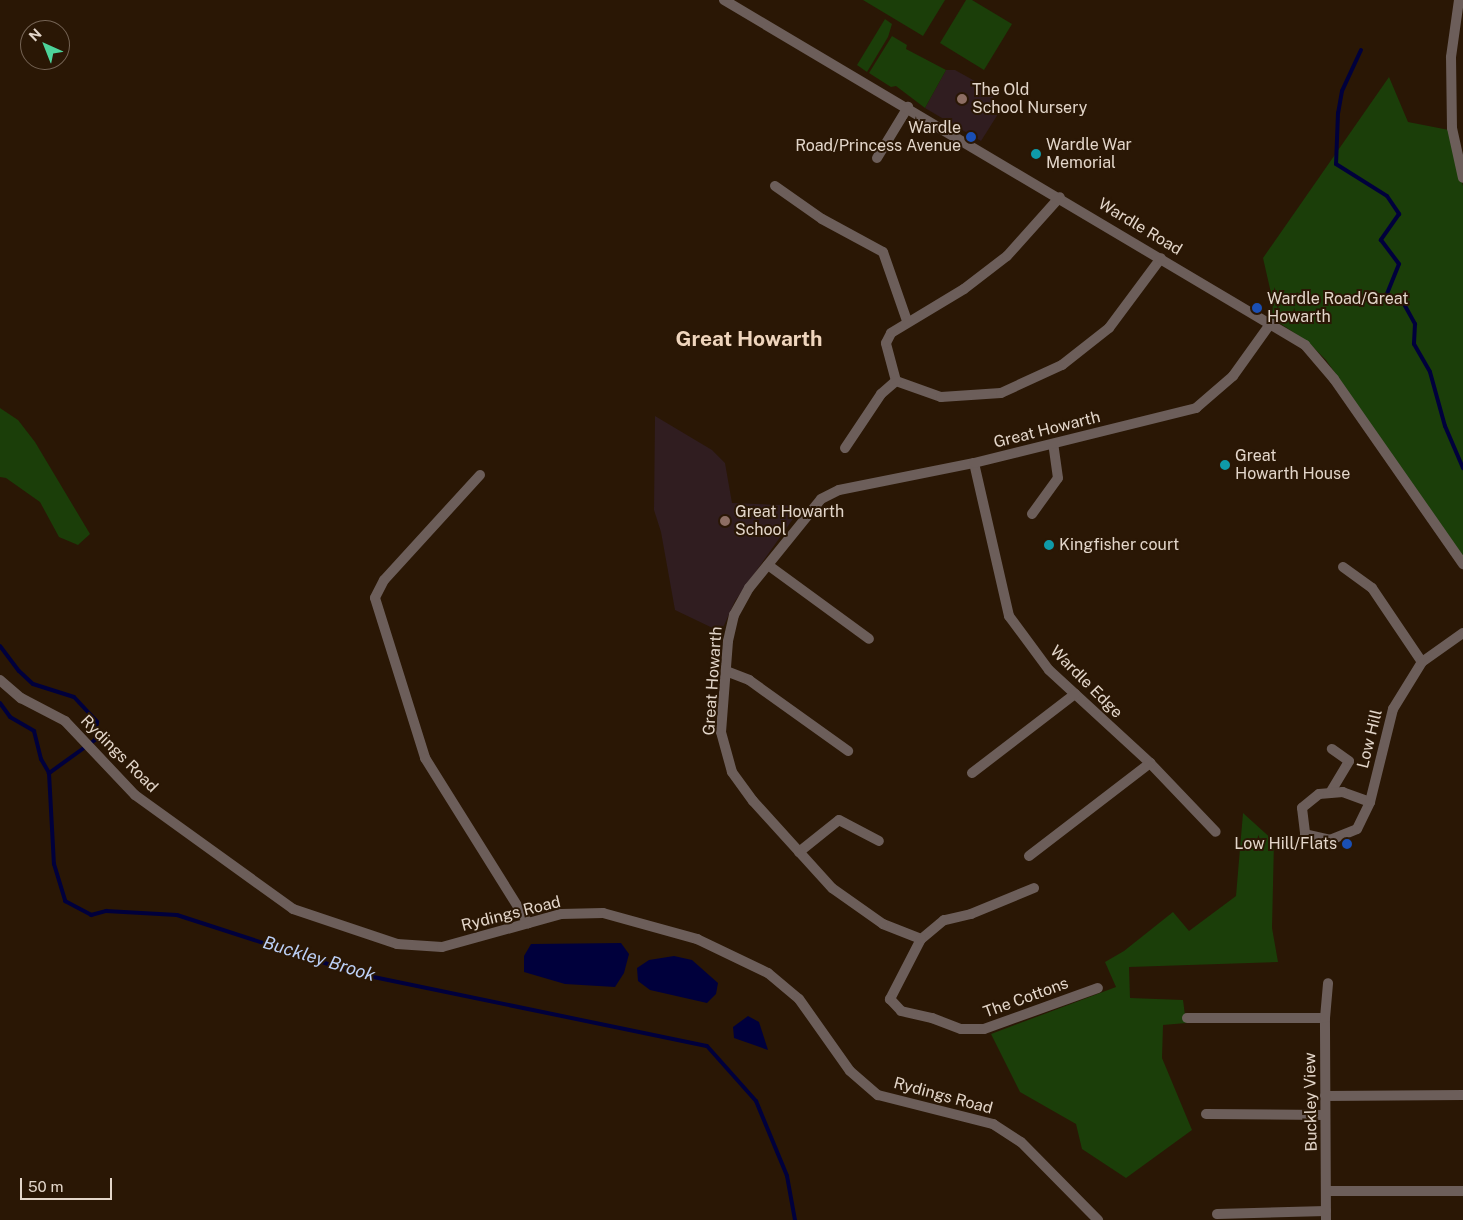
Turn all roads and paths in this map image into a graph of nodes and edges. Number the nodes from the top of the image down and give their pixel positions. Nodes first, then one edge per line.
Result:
1 (724, 0) edge
2 (1459, 0) edge
3 (908, 107) junction
4 (877, 158) dead end
5 (1463, 178) edge
6 (776, 186) dead end
7 (1060, 197) junction
8 (1161, 258) junction
9 (907, 321) junction
10 (1271, 322) junction
11 (896, 380) junction
12 (1053, 444) junction
13 (845, 448) dead end
14 (974, 463) junction
15 (480, 475) dead end
16 (1032, 514) dead end
17 (1463, 564) edge
18 (768, 565) junction
19 (1343, 568) dead end
20 (1463, 633) edge
21 (869, 639) dead end
22 (1422, 662) junction
23 (726, 671) junction
24 (0, 680) edge
25 (1075, 694) junction
26 (1332, 749) dead end
27 (848, 751) dead end
28 (1150, 763) junction
29 (972, 773) dead end
30 (1330, 793) junction
31 (1370, 802) junction
32 (1216, 832) dead end
33 (879, 841) dead end
34 (799, 852) junction
35 (1030, 856) dead end
36 (1034, 888) dead end
37 (528, 923) junction
38 (921, 939) junction
39 (1328, 983) dead end
40 (1098, 988) dead end
41 (1187, 1018) dead end
42 (1325, 1018) junction
43 (1463, 1095) edge
44 (1325, 1096) junction
45 (1206, 1114) dead end
46 (1325, 1115) junction
47 (1328, 1191) junction
48 (1463, 1191) edge
49 (1217, 1214) dead end
50 (1326, 1216) edge
51 (1098, 1220) edge

1 - 3 street, Wardle Road
2 - 5 street
3 - 4 street
3 - 7 street, Wardle Road
6 - 9 street
7 - 8 street, Wardle Road
7 - 9 street
8 - 10 street, Wardle Road
8 - 11 street
9 - 11 street
10 - 12 street, Great Howarth
10 - 17 street, Wardle Road
11 - 13 street
12 - 14 street, Great Howarth
12 - 16 street
14 - 18 street, Great Howarth
14 - 25 street, Wardle Edge
15 - 37 street
18 - 21 street
18 - 23 street, Great Howarth
19 - 22 street
20 - 22 street, Low Hill
22 - 31 street, Low Hill
23 - 27 street
23 - 34 street, Great Howarth
24 - 37 street, Rydings Road
25 - 28 street, Wardle Edge
25 - 29 street
26 - 30 street
28 - 32 street, Wardle Edge
28 - 35 street
30 - 31 street
30 - 31 street, Low Hill
33 - 34 street
34 - 38 street, Great Howarth
36 - 38 street
37 - 51 street, Rydings Road
38 - 40 street, The Cottons
39 - 42 street, Buckley View
41 - 42 street
42 - 44 street, Buckley View
43 - 44 street
44 - 46 street, Buckley View
45 - 46 street
46 - 47 street, Buckley View
47 - 48 street
47 - 50 street, Buckley View
49 - 50 street

